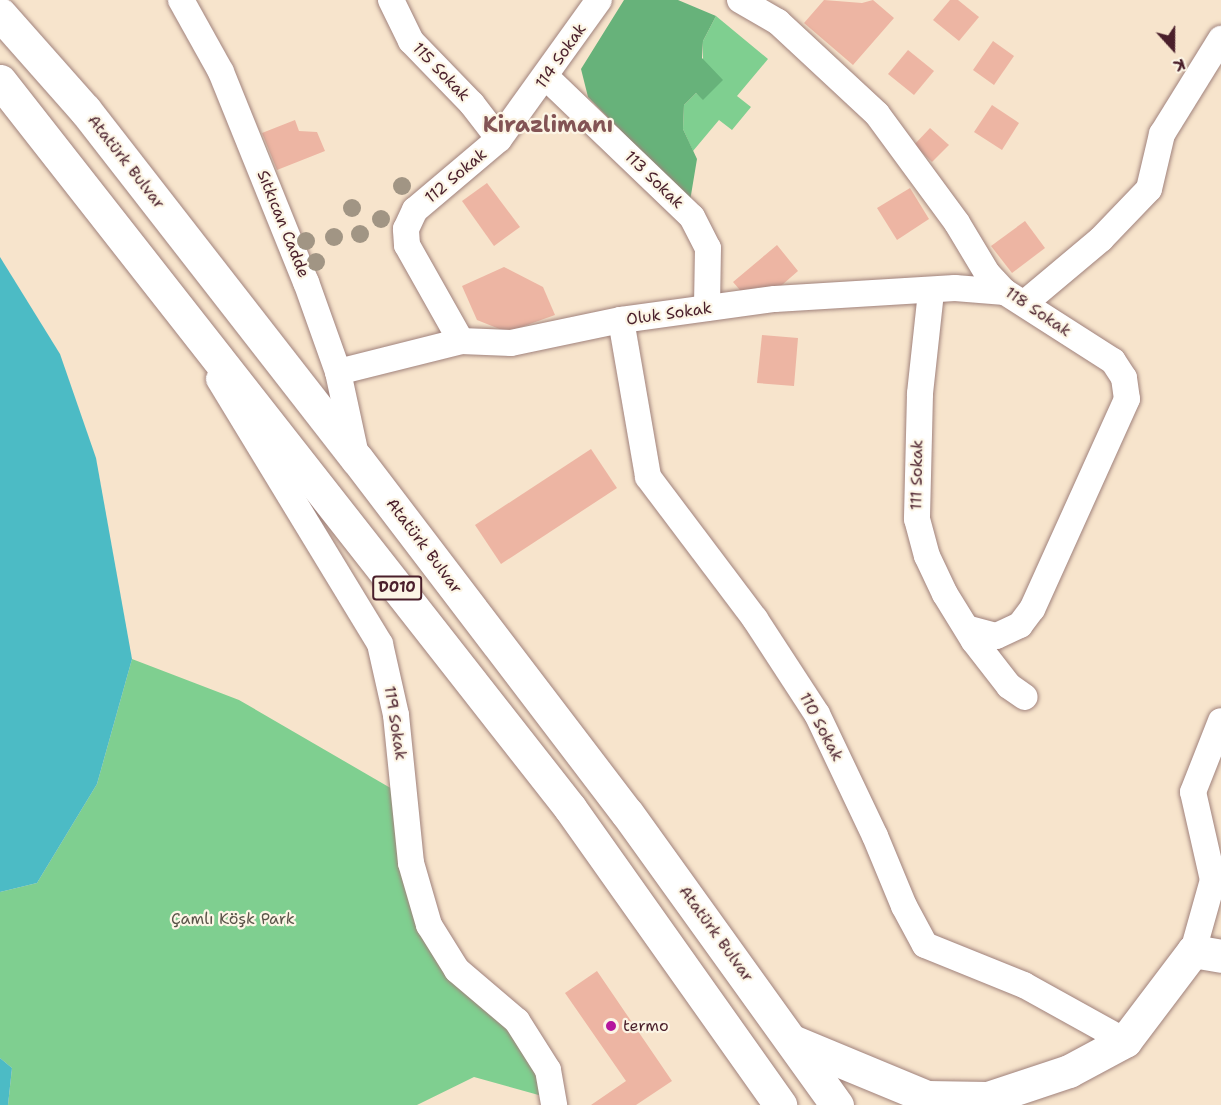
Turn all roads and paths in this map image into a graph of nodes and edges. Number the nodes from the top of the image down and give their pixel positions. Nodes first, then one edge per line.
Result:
1 (391, 0) edge
2 (599, 0) edge
3 (740, 0) edge
4 (185, 3) edge
5 (0, 14) edge
6 (1221, 39) edge
7 (546, 77) junction
8 (0, 81) edge
9 (499, 140) junction
10 (931, 292) junction
11 (1016, 297) junction
12 (707, 308) junction
13 (621, 320) junction
14 (461, 341) junction
15 (205, 342) junction
16 (338, 372) junction
17 (357, 459) junction
18 (967, 628) junction
19 (1025, 697) dead end
20 (1221, 722) edge
21 (1207, 954) edge
22 (792, 1041) junction
23 (1125, 1041) junction
24 (833, 1099) edge
25 (554, 1105) edge
26 (780, 1105) edge

1 - 9 street, 115 Sokak
2 - 7 street, 114 Sokak
3 - 11 street, 118 Sokak
4 - 16 street, Sıtkıcan Cadde
5 - 17 main road, Atatürk Bulvar
6 - 11 street
7 - 9 street, 114 Sokak
7 - 12 street, 113 Sokak
8 - 15 main road, D010
9 - 14 street, 112 Sokak
10 - 11 street, Oluk Sokak
10 - 12 street, Oluk Sokak
10 - 18 street, 111 Sokak
11 - 18 street, 118 Sokak
12 - 13 street, Oluk Sokak
13 - 14 street, Oluk Sokak
13 - 23 street, 110 Sokak
14 - 16 street, Oluk Sokak
15 - 25 street, 119 Sokak
15 - 26 main road, D010
16 - 17 street, Sıtkıcan Cadde
17 - 22 main road, Atatürk Bulvar
18 - 19 street, 111 Sokak
20 - 21 street
21 - 23 main road
22 - 23 main road
22 - 24 main road, Atatürk Bulvar

